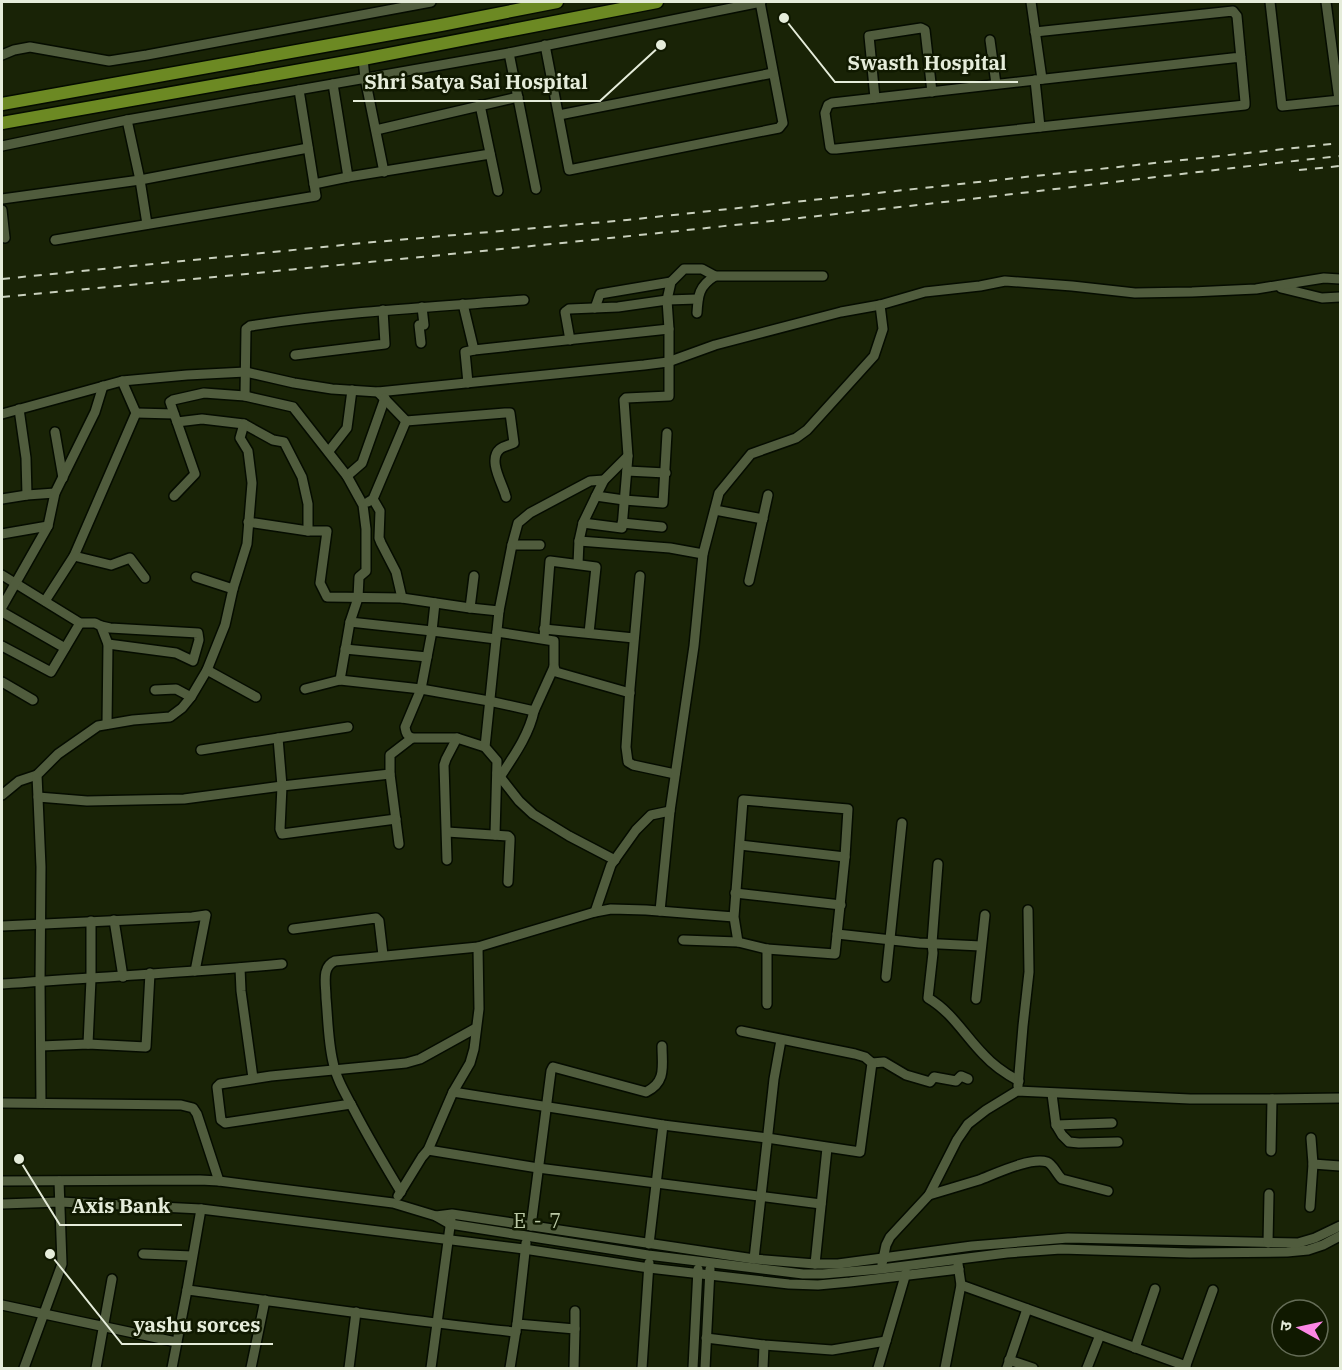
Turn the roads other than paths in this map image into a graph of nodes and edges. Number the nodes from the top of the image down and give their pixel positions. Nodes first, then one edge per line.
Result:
1 (431, 2) edge
2 (557, 2) edge
3 (657, 2) edge
4 (760, 2) edge
5 (1031, 2) edge
6 (1270, 2) edge
7 (1326, 2) edge
8 (1035, 32) junction
9 (990, 40) dead end
10 (545, 45) junction
11 (1337, 48) edge
12 (508, 52) junction
13 (2, 55) edge
14 (1241, 57) junction
15 (363, 59) junction
16 (773, 73) junction
17 (365, 78) junction
18 (1038, 79) junction
19 (333, 84) junction
20 (996, 84) junction
21 (299, 90) junction
22 (932, 92) junction
23 (518, 97) junction
24 (875, 98) junction
25 (1340, 100) edge
26 (2, 104) edge
27 (480, 105) junction
28 (559, 115) junction
29 (127, 120) junction
30 (2, 123) edge
31 (1040, 127) junction
32 (376, 130) junction
33 (2, 146) edge
34 (308, 148) junction
35 (490, 154) junction
36 (384, 172) junction
37 (348, 177) junction
38 (140, 180) junction
39 (314, 184) junction
40 (536, 189) dead end
41 (498, 191) dead end
42 (2, 199) edge
43 (2, 210) edge
44 (147, 224) junction
45 (5, 238) dead end
46 (55, 240) dead end
47 (715, 276) junction
48 (823, 276) dead end
49 (1341, 279) edge
50 (670, 282) junction
51 (1275, 286) junction
52 (1341, 297) edge
53 (698, 299) junction
54 (524, 300) dead end
55 (667, 300) junction
56 (463, 304) junction
57 (880, 304) junction
58 (422, 307) junction
59 (596, 308) junction
60 (383, 310) junction
61 (697, 313) dead end
62 (669, 329) junction
63 (570, 340) junction
64 (421, 343) dead end
65 (474, 350) junction
66 (295, 355) dead end
67 (668, 362) junction
68 (246, 372) junction
69 (122, 381) junction
70 (468, 383) junction
71 (103, 386) junction
72 (352, 390) junction
73 (381, 395) junction
74 (245, 396) junction
75 (19, 409) junction
76 (136, 413) junction
77 (2, 414) edge
78 (175, 418) junction
79 (406, 421) junction
80 (244, 424) junction
81 (55, 432) dead end
82 (667, 433) dead end
83 (329, 451) junction
84 (628, 456) junction
85 (627, 471) junction
86 (666, 473) junction
87 (347, 476) junction
88 (63, 478) junction
89 (604, 480) junction
90 (55, 493) junction
91 (27, 495) junction
92 (768, 495) dead end
93 (174, 496) dead end
94 (596, 496) junction
95 (506, 497) dead end
96 (2, 499) edge
97 (373, 499) junction
98 (624, 500) junction
99 (363, 506) junction
100 (715, 510) junction
101 (763, 519) junction
102 (248, 522) junction
103 (584, 523) junction
104 (622, 523) junction
105 (48, 526) junction
106 (662, 527) dead end
107 (308, 531) junction
108 (2, 534) edge
109 (579, 541) junction
110 (512, 545) junction
111 (540, 545) dead end
112 (703, 554) junction
113 (74, 556) junction
114 (578, 564) junction
115 (2, 575) edge
116 (474, 576) dead end
117 (640, 576) dead end
118 (146, 578) dead end
119 (195, 578) dead end
120 (749, 581) dead end
121 (15, 583) junction
122 (233, 589) junction
123 (358, 598) junction
124 (402, 598) junction
125 (45, 601) junction
126 (435, 603) junction
127 (2, 607) edge
128 (470, 608) junction
129 (499, 611) junction
130 (2, 612) edge
131 (80, 622) junction
132 (350, 622) junction
133 (101, 626) junction
134 (432, 631) junction
135 (544, 633) junction
136 (589, 633) junction
137 (497, 636) junction
138 (634, 638) junction
139 (108, 644) junction
140 (2, 646) edge
141 (64, 648) junction
142 (345, 649) junction
143 (427, 657) junction
144 (193, 662) junction
145 (554, 667) junction
146 (207, 669) junction
147 (340, 680) junction
148 (2, 682) edge
149 (305, 689) dead end
150 (421, 689) junction
151 (155, 690) dead end
152 (630, 693) junction
153 (191, 697) junction
154 (256, 697) dead end
155 (33, 700) dead end
156 (489, 701) junction
157 (534, 711) junction
158 (107, 724) junction
159 (348, 727) dead end
160 (278, 738) junction
161 (412, 738) junction
162 (457, 738) junction
163 (485, 747) junction
164 (201, 750) dead end
165 (390, 774) junction
166 (675, 774) junction
167 (38, 775) junction
168 (499, 775) junction
169 (282, 786) junction
170 (2, 795) edge
171 (38, 797) junction
172 (670, 811) junction
173 (396, 819) junction
174 (902, 823) dead end
175 (447, 832) junction
176 (495, 835) junction
177 (399, 844) dead end
178 (740, 845) junction
179 (845, 857) junction
180 (447, 860) dead end
181 (615, 860) junction
182 (938, 864) dead end
183 (508, 882) dead end
184 (735, 893) junction
185 (841, 905) junction
186 (1028, 910) dead end
187 (660, 911) junction
188 (595, 912) junction
189 (985, 915) dead end
190 (734, 917) junction
191 (114, 920) junction
192 (91, 921) junction
193 (41, 923) junction
194 (2, 926) edge
195 (293, 929) dead end
196 (837, 934) junction
197 (890, 939) junction
198 (683, 940) dead end
199 (738, 942) junction
200 (932, 943) junction
201 (478, 946) junction
202 (981, 946) junction
203 (767, 949) junction
204 (383, 955) junction
205 (282, 964) dead end
206 (240, 968) junction
207 (195, 971) junction
208 (150, 973) junction
209 (123, 976) junction
210 (886, 977) dead end
211 (91, 979) junction
212 (40, 981) junction
213 (2, 984) edge
214 (976, 999) dead end
215 (767, 1004) dead end
216 (476, 1028) junction
217 (741, 1031) dead end
218 (781, 1040) junction
219 (88, 1044) junction
220 (41, 1046) junction
221 (662, 1046) dead end
222 (872, 1063) junction
223 (335, 1070) junction
224 (253, 1078) junction
225 (968, 1079) dead end
226 (1019, 1081) junction
227 (1017, 1091) junction
228 (453, 1092) junction
229 (1052, 1094) junction
230 (1341, 1098) edge
231 (1272, 1099) junction
232 (2, 1103) edge
233 (42, 1103) junction
234 (351, 1104) junction
235 (547, 1107) junction
236 (1112, 1123) dead end
237 (663, 1125) junction
238 (1056, 1125) junction
239 (767, 1138) junction
240 (1311, 1138) dead end
241 (1118, 1142) dead end
242 (827, 1148) junction
243 (428, 1150) junction
244 (1271, 1151) dead end
245 (1314, 1164) junction
246 (1341, 1166) edge
247 (538, 1168) junction
248 (59, 1180) junction
249 (2, 1181) edge
250 (219, 1181) junction
251 (656, 1183) junction
252 (1108, 1191) dead end
253 (401, 1192) junction
254 (1269, 1194) dead end
255 (929, 1195) junction
256 (760, 1197) junction
257 (60, 1202) junction
258 (2, 1203) edge
259 (393, 1203) junction
260 (820, 1204) junction
261 (1310, 1207) dead end
262 (201, 1209) junction
263 (451, 1219) junction
264 (531, 1226) junction
265 (1341, 1226) edge
266 (527, 1236) junction
267 (1340, 1238) edge
268 (448, 1240) junction
269 (1268, 1243) junction
270 (649, 1244) junction
271 (956, 1248) junction
272 (524, 1249) junction
273 (699, 1251) junction
274 (711, 1252) junction
275 (143, 1254) dead end
276 (648, 1255) junction
277 (192, 1256) junction
278 (883, 1258) junction
279 (754, 1259) junction
280 (699, 1262) junction
281 (710, 1263) junction
282 (815, 1264) junction
283 (958, 1265) junction
284 (649, 1268) junction
285 (881, 1269) junction
286 (906, 1271) junction
287 (698, 1274) junction
288 (710, 1275) junction
289 (112, 1279) dead end
290 (961, 1285) junction
291 (1155, 1289) dead end
292 (187, 1290) junction
293 (1213, 1290) dead end
294 (265, 1300) junction
295 (2, 1305) edge
296 (1027, 1309) junction
297 (575, 1311) dead end
298 (356, 1312) junction
299 (45, 1315) junction
300 (436, 1324) junction
301 (104, 1327) junction
302 (516, 1328) junction
303 (575, 1329) junction
304 (1100, 1335) junction
305 (706, 1338) junction
306 (886, 1341) junction
307 (176, 1342) junction
308 (764, 1345) junction
309 (1135, 1348) junction
310 (1008, 1364) edge
311 (1186, 1367) edge
312 (24, 1368) edge
313 (96, 1368) edge
314 (171, 1368) edge
315 (251, 1368) edge
316 (349, 1368) edge
317 (431, 1368) edge
318 (510, 1368) edge
319 (574, 1368) edge
320 (642, 1368) edge
321 (693, 1368) edge
322 (705, 1368) edge
323 (762, 1368) edge
324 (878, 1368) edge
325 (945, 1368) edge
326 (1033, 1368) edge
327 (1088, 1368) edge

1 - 13 street
2 - 26 main road
3 - 15 main road
4 - 10 street
4 - 16 street
5 - 8 street
6 - 25 street
7 - 11 street
8 - 14 street
8 - 18 street
9 - 20 street
10 - 12 street
10 - 28 street
11 - 25 street
12 - 17 street
12 - 23 street
14 - 18 street
14 - 31 street
15 - 17 street
15 - 30 main road
16 - 28 street
16 - 28 street
17 - 19 street
17 - 32 street
18 - 20 street
18 - 31 street
19 - 21 street
19 - 37 street
20 - 22 street
21 - 29 street
21 - 34 street
22 - 24 street
22 - 24 street
23 - 27 street
23 - 40 street
24 - 31 street
27 - 32 street
27 - 35 street
29 - 33 street
29 - 38 street
32 - 36 street
34 - 38 street
34 - 39 street
35 - 36 street
35 - 41 street
36 - 37 street
37 - 39 street
38 - 42 street
38 - 44 street
39 - 44 street
43 - 45 street
44 - 46 street
47 - 48 street
47 - 50 street
47 - 53 street
49 - 51 street
50 - 55 street
50 - 59 street
51 - 52 street
51 - 57 street
53 - 55 street
53 - 61 street
54 - 56 street
55 - 59 street
55 - 62 street
56 - 58 street
56 - 65 street
57 - 67 street
57 - 100 street
58 - 60 street
58 - 64 street
59 - 63 street
60 - 66 street
60 - 68 street
62 - 63 street
62 - 67 street
63 - 65 street
65 - 70 street
67 - 70 street
67 - 84 street
68 - 69 street
68 - 72 street
68 - 74 street
69 - 71 street
69 - 76 street
70 - 73 street
71 - 75 street
71 - 88 street
72 - 73 street
72 - 83 street
73 - 79 street
73 - 87 street
74 - 78 street
74 - 83 street
75 - 77 street
75 - 91 street
76 - 78 street
76 - 113 street
78 - 80 street
78 - 93 street
79 - 95 street
79 - 97 street
80 - 102 street
80 - 107 street
81 - 88 street
82 - 86 street
83 - 87 street
84 - 85 street
84 - 89 street
85 - 86 street
85 - 98 street
86 - 98 street
87 - 99 street
88 - 90 street
89 - 94 street
89 - 110 street
90 - 91 street
90 - 105 street
91 - 96 street
92 - 101 street
94 - 98 street
94 - 103 street
97 - 99 street
97 - 124 street
98 - 104 street
99 - 123 street
100 - 101 street
100 - 112 street
101 - 120 street
102 - 107 street
102 - 122 street
103 - 104 street
103 - 109 street
104 - 106 street
105 - 108 street
105 - 121 street
107 - 123 street
109 - 112 street
109 - 114 street
110 - 111 street
110 - 129 street
112 - 166 street
113 - 118 street
113 - 125 street
114 - 135 street
114 - 136 street
115 - 121 street
116 - 128 street
117 - 138 street
119 - 122 street
121 - 125 street
121 - 127 street
122 - 146 street
123 - 124 street
123 - 132 street
124 - 126 street
125 - 131 street
126 - 128 street
126 - 134 street
128 - 129 street
129 - 137 street
130 - 141 street
131 - 133 street
131 - 141 street
132 - 134 street
132 - 142 street
133 - 139 street
133 - 144 street
134 - 137 street
134 - 143 street
135 - 136 street
135 - 137 street
135 - 145 street
136 - 138 street
137 - 156 street
138 - 152 street
139 - 144 street
139 - 158 street
140 - 141 street
142 - 143 street
142 - 147 street
143 - 150 street
144 - 146 street
145 - 152 street
145 - 157 street
146 - 153 street
146 - 154 street
147 - 149 street
147 - 150 street
148 - 155 street
150 - 156 street
150 - 161 street
151 - 153 street
152 - 166 street
153 - 158 street
156 - 157 street
156 - 163 street
157 - 168 street
158 - 167 street
159 - 160 street
160 - 164 street
160 - 169 street
161 - 162 street
161 - 165 street
162 - 163 street
162 - 175 street
163 - 168 street
165 - 169 street
165 - 173 street
166 - 172 street
167 - 170 street
167 - 171 street
168 - 176 street
168 - 181 street
169 - 171 street
169 - 173 street
171 - 193 street
172 - 181 street
172 - 187 street
173 - 177 street
174 - 197 street
175 - 176 street
175 - 180 street
176 - 183 street
178 - 179 street
178 - 179 street
178 - 184 street
179 - 185 street
181 - 188 street
182 - 200 street
184 - 185 street
184 - 190 street
185 - 196 street
186 - 226 street
187 - 188 street
187 - 190 street
188 - 201 street
189 - 202 street
190 - 199 street
191 - 192 street
191 - 207 street
191 - 209 street
192 - 193 street
192 - 211 street
193 - 194 street
193 - 212 street
195 - 204 street
196 - 197 street
196 - 203 street
197 - 200 street
197 - 210 street
198 - 199 street
199 - 203 street
200 - 202 street
200 - 226 street
201 - 204 street
201 - 216 street
202 - 214 street
203 - 215 street
204 - 223 street
205 - 206 street
206 - 207 street
206 - 224 street
207 - 208 street
208 - 209 street
208 - 219 street
209 - 211 street
211 - 212 street
211 - 219 street
212 - 213 street
212 - 220 street
216 - 223 street
216 - 228 street
217 - 218 street
218 - 222 street
218 - 239 street
219 - 220 street
220 - 233 street
221 - 235 street
222 - 225 street
222 - 242 street
223 - 224 street
223 - 234 street
224 - 234 street
226 - 227 street
227 - 229 street
227 - 255 street
228 - 235 street
228 - 243 street
229 - 231 street
229 - 238 street
230 - 231 street
231 - 244 street
232 - 233 street
233 - 250 street
234 - 253 street
235 - 237 street
235 - 247 street
236 - 238 street
237 - 239 street
237 - 251 street
238 - 241 street
239 - 242 street
239 - 256 street
240 - 245 street
242 - 260 street
243 - 247 street
243 - 253 street
245 - 246 street
245 - 261 street
247 - 251 street
247 - 264 street
248 - 249 street
248 - 250 street
248 - 257 street
250 - 259 street
251 - 256 street
251 - 270 street
252 - 255 street
253 - 259 street
254 - 269 street
255 - 278 street
256 - 260 street
256 - 279 street
257 - 258 street
257 - 262 street
257 - 299 street
259 - 263 street
260 - 282 street
262 - 268 street
262 - 277 street
263 - 264 street
263 - 266 street
263 - 268 street
264 - 270 street
265 - 269 street
266 - 272 street
266 - 276 street
267 - 283 street
268 - 272 street
268 - 300 street
269 - 271 street
270 - 273 street
271 - 278 street
271 - 283 street
272 - 284 street
272 - 302 street
273 - 274 street
273 - 280 street
274 - 279 street
274 - 281 street
275 - 277 street
276 - 280 street
276 - 284 street
277 - 292 street
278 - 282 street
278 - 285 street
279 - 282 street
280 - 281 street
280 - 287 street
281 - 285 street
281 - 288 street
283 - 286 street
283 - 290 street
284 - 287 street
284 - 320 street
285 - 286 street
286 - 288 street
286 - 306 street
287 - 288 street
287 - 321 street
288 - 305 street
289 - 301 street
290 - 296 street
290 - 325 street
291 - 309 street
292 - 294 street
292 - 307 street
293 - 311 street
294 - 298 street
294 - 315 street
295 - 299 street
296 - 304 street
296 - 310 street
297 - 303 street
298 - 300 street
298 - 316 street
299 - 301 street
299 - 312 street
300 - 302 street
300 - 317 street
301 - 307 street
301 - 313 street
302 - 303 street
302 - 318 street
303 - 319 street
304 - 309 street
304 - 327 street
305 - 308 street
305 - 322 street
306 - 308 street
306 - 324 street
307 - 314 street
308 - 323 street
309 - 311 street
310 - 326 street

